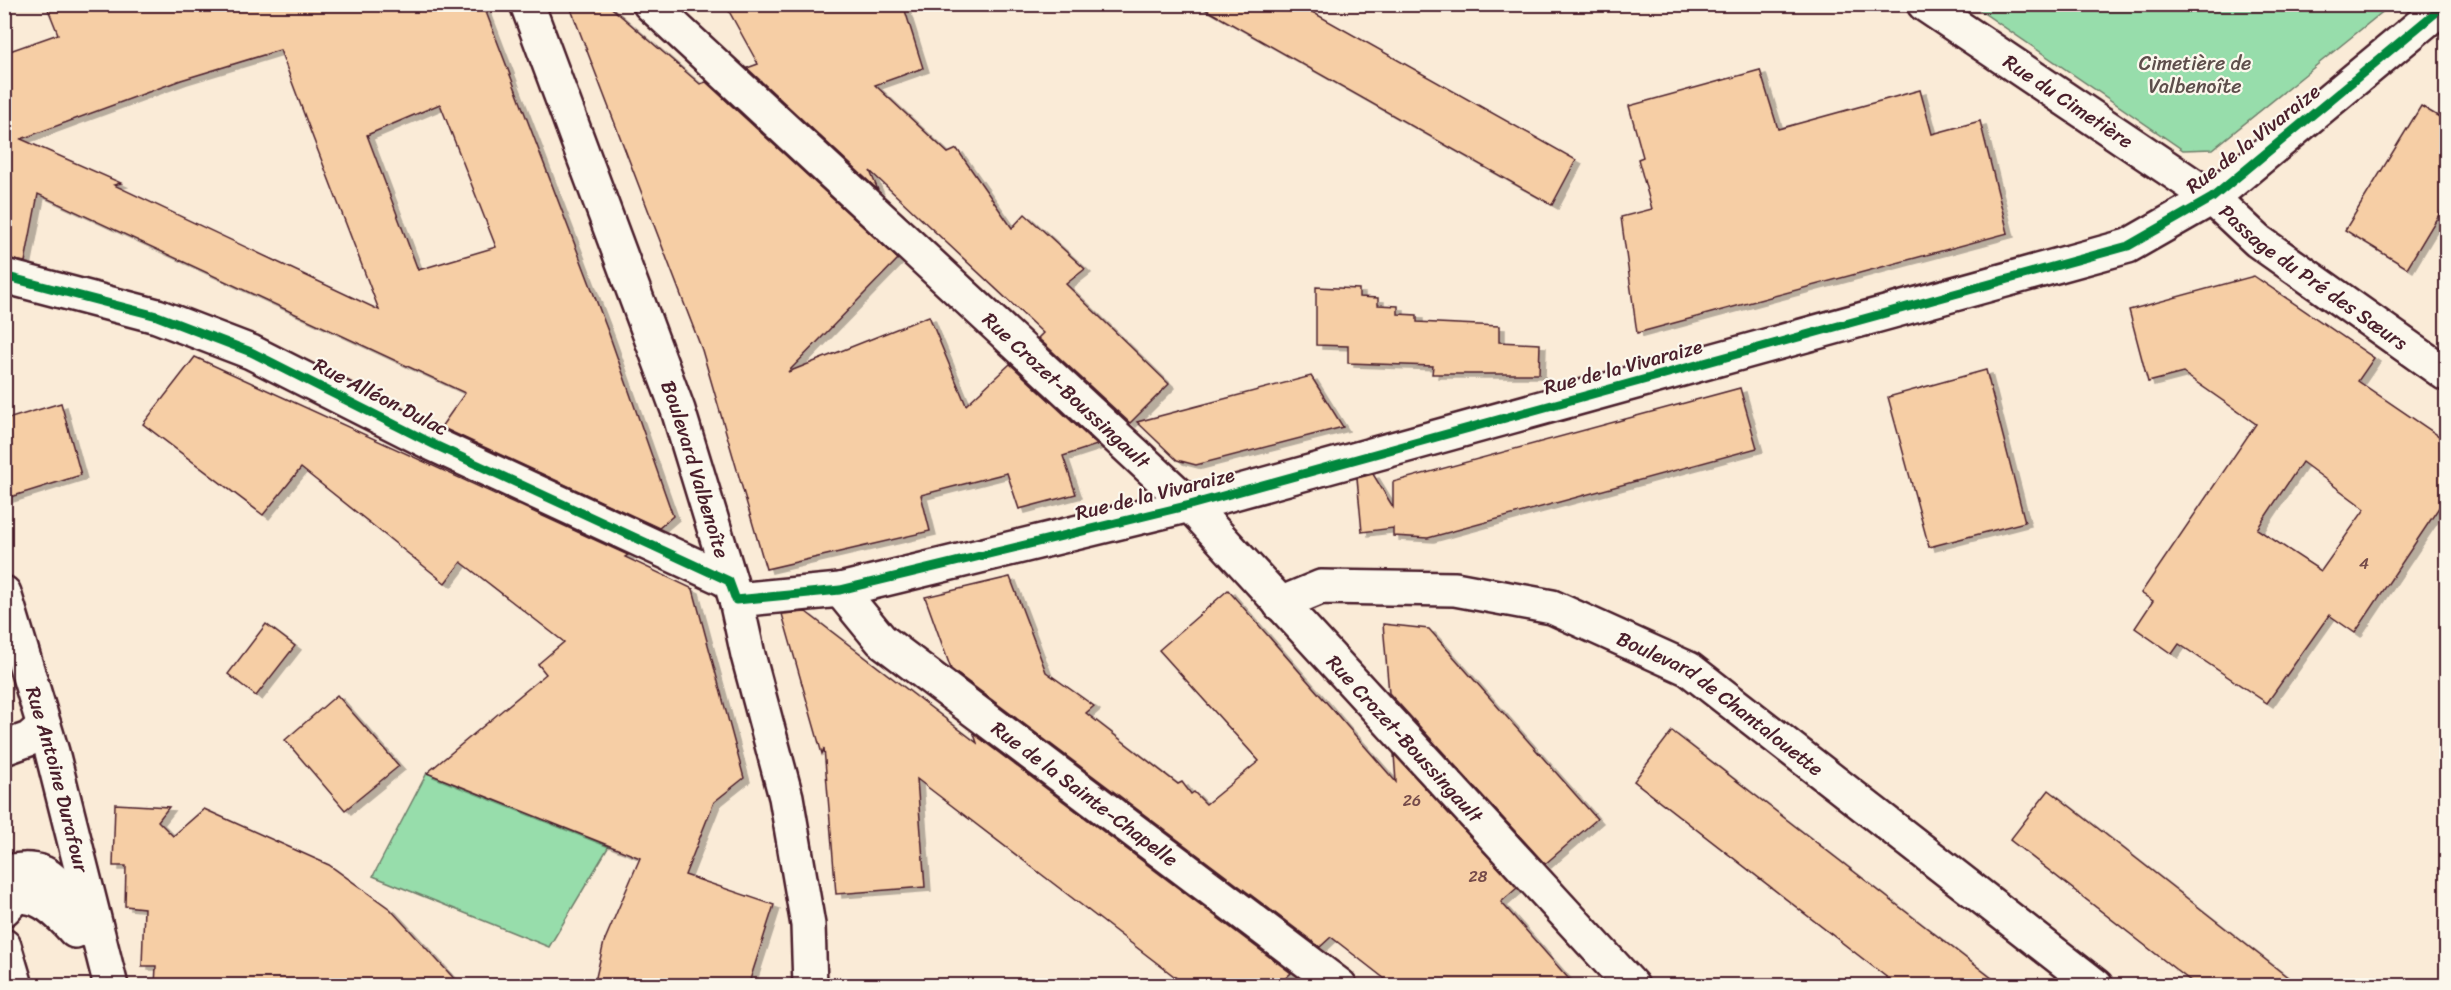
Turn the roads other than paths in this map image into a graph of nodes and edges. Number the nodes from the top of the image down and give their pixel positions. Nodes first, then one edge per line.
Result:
1 (527, 4) edge
2 (650, 4) edge
3 (1924, 4) edge
4 (2446, 4) edge
5 (2212, 198) junction
6 (4, 276) edge
7 (2446, 374) edge
8 (1190, 505) junction
9 (732, 590) junction
10 (840, 590) junction
11 (4, 593) edge
12 (1281, 604) junction
13 (44, 726) junction
14 (4, 748) edge
15 (4, 872) edge
16 (4, 909) edge
17 (4, 946) edge
18 (108, 976) edge
19 (16, 986) edge
20 (810, 986) edge
21 (1340, 986) edge
22 (1632, 986) edge
23 (2096, 986) edge

1 - 9 street, Boulevard Valbenoîte
2 - 8 street, Rue Crozet-Boussingault
3 - 5 street, Rue du Cimetière
4 - 5 street, Rue de la Vivaraize
5 - 7 street, Passage du Pré des Sœurs
5 - 8 street, Rue de la Vivaraize
6 - 9 street, Rue Alléon Dulac
8 - 10 street, Rue de la Vivaraize
8 - 12 street, Rue Crozet-Boussingault
9 - 10 street, Rue de la Vivaraize
9 - 20 street, Boulevard Valbenoîte
10 - 21 street, Rue de la Sainte-Chapelle
11 - 13 street, Rue Antoine Durafour
12 - 22 street, Rue Crozet-Boussingault
12 - 23 street, Boulevard de Chantalouette
13 - 14 street
13 - 18 street, Rue Antoine Durafour
15 - 18 street, Rue Antoine Durafour
16 - 18 street
17 - 19 street

